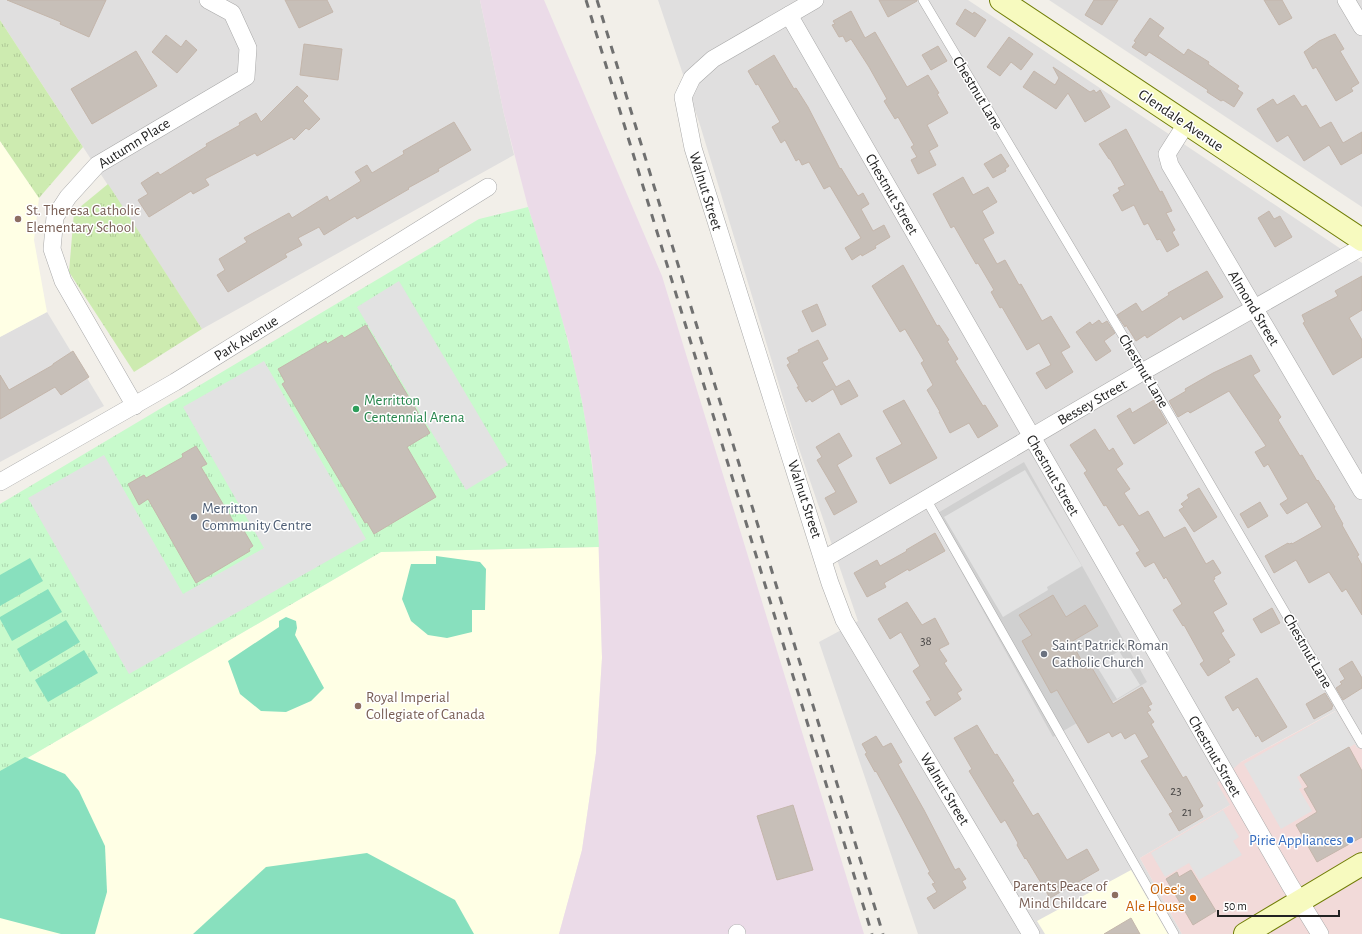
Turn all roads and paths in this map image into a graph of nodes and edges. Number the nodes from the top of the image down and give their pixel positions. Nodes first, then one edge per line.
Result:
1 (208, 0) edge
2 (814, 0) edge
3 (923, 0) edge
4 (1001, 0) edge
5 (1346, 0) edge
6 (789, 15) junction
7 (1362, 27) edge
8 (1186, 124) junction
9 (488, 187) dead end
10 (1362, 240) edge
11 (1362, 246) edge
12 (1255, 309) junction
13 (1144, 371) junction
14 (134, 406) junction
15 (1032, 437) junction
16 (0, 482) edge
17 (1362, 491) edge
18 (926, 499) junction
19 (824, 559) junction
20 (1362, 744) edge
21 (1362, 864) edge
22 (1300, 902) junction
23 (1031, 934) edge
24 (1174, 934) edge
25 (1245, 934) edge
26 (1320, 934) edge

1 - 14 street, Autumn Place
2 - 6 street, Walnut Street
3 - 13 lane, Chestnut Lane
4 - 8 main road, Glendale Avenue
5 - 7 street
6 - 15 street, Chestnut Street
6 - 19 street, Walnut Street
8 - 10 main road, Glendale Avenue
8 - 12 street, Almond Street
9 - 14 street, Park Avenue
11 - 12 street, Bessey Street
12 - 13 street, Bessey Street
12 - 17 street, Almond Street
13 - 15 street, Bessey Street
13 - 20 lane, Chestnut Lane
14 - 16 street, Park Avenue
15 - 18 street, Bessey Street
15 - 22 street, Chestnut Street
18 - 19 street, Bessey Street
18 - 24 lane
19 - 23 street, Walnut Street
21 - 22 main road
22 - 25 main road
22 - 26 street, Chestnut Street

